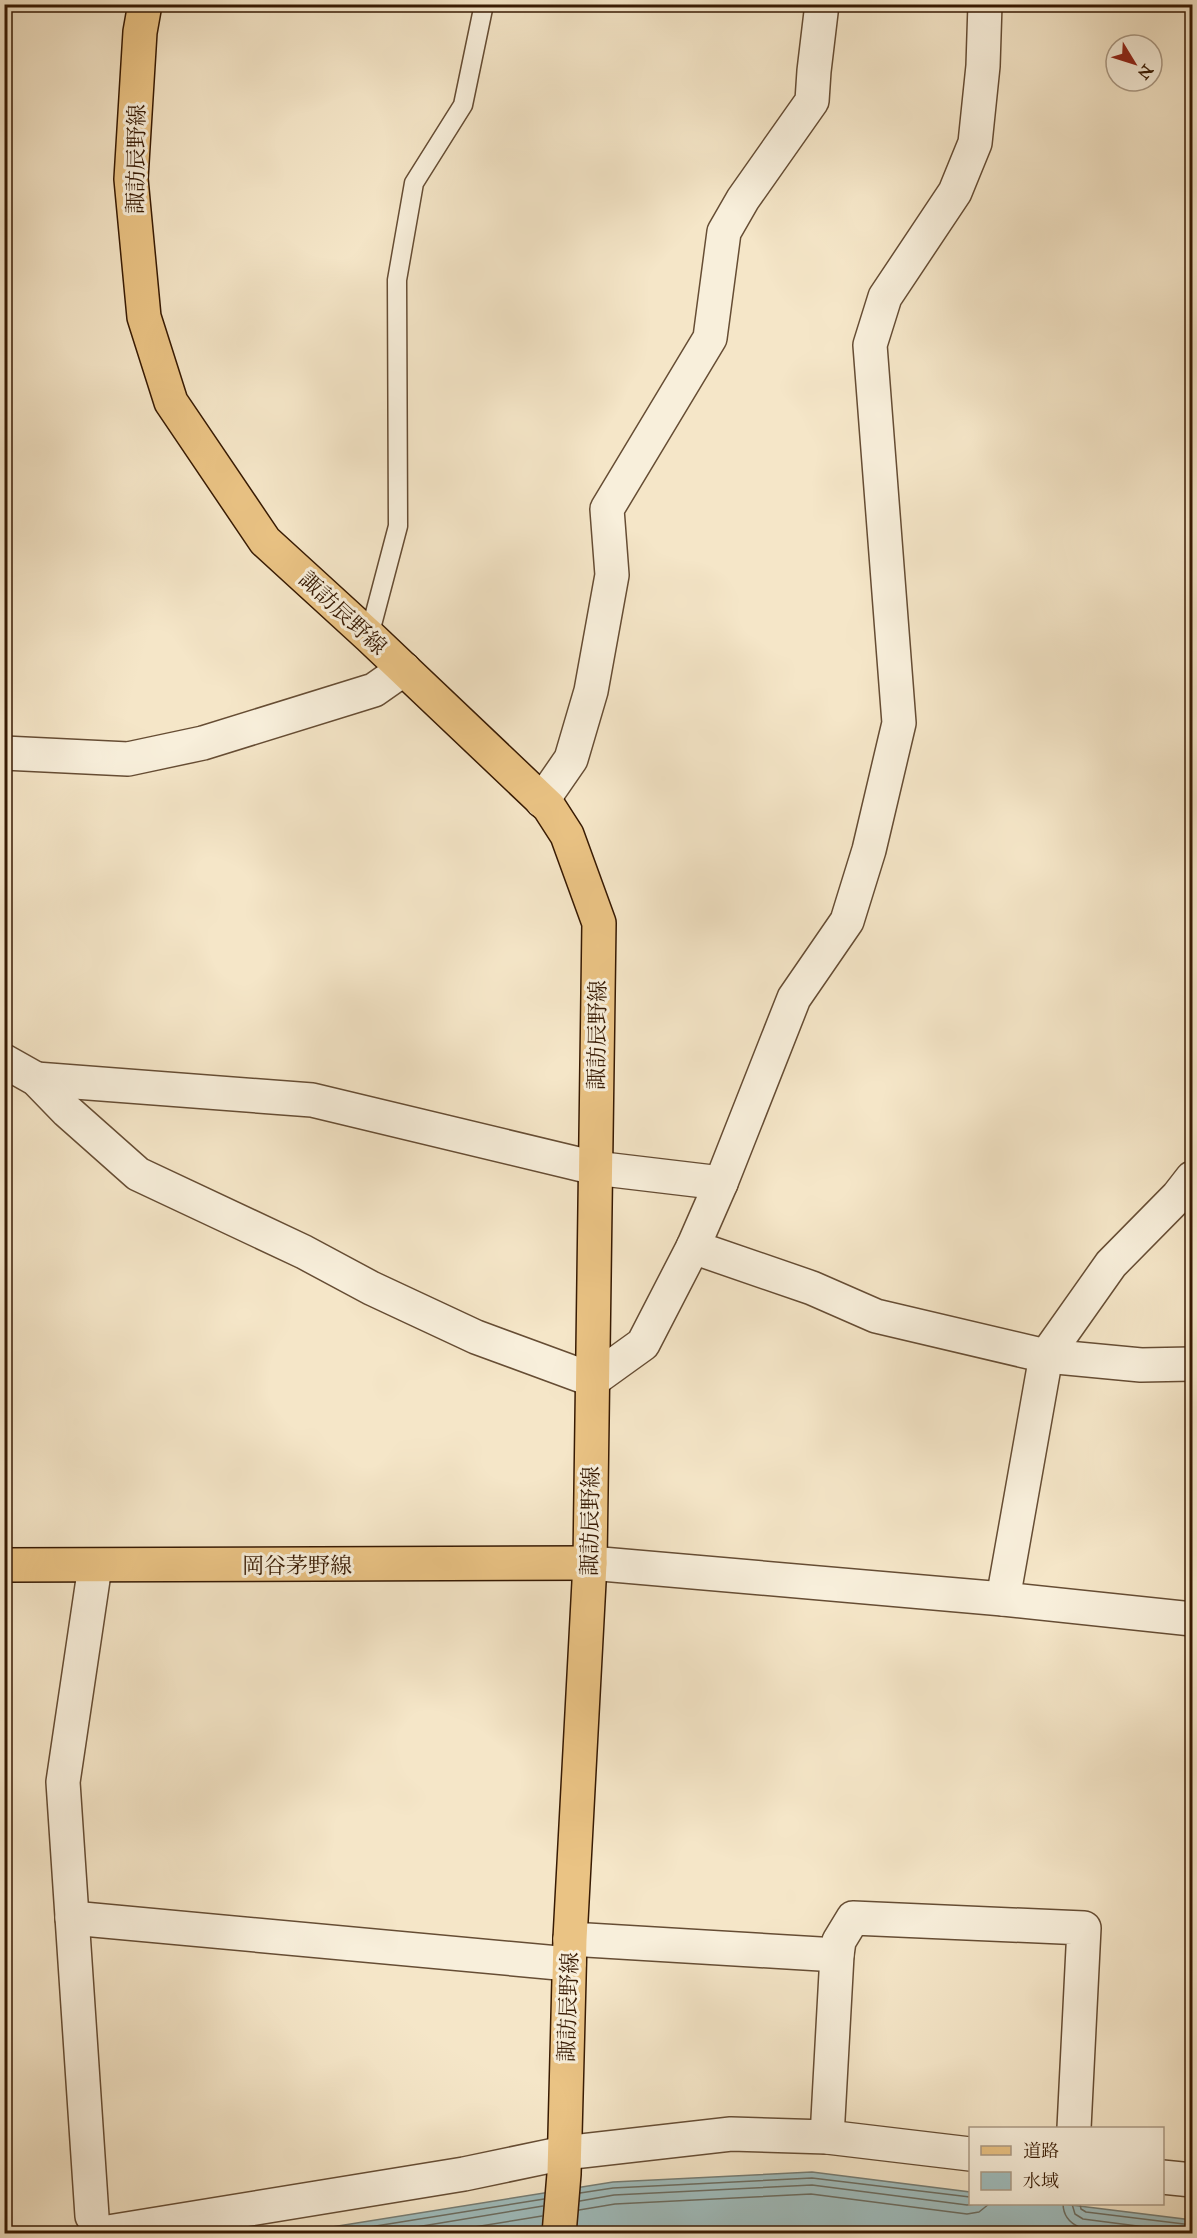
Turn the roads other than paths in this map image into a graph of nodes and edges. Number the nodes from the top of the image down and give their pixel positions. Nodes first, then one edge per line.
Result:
1 (145, 4) edge
2 (484, 4) edge
3 (822, 4) edge
4 (985, 4) edge
5 (369, 636) junction
6 (404, 669) junction
7 (4, 753) edge
8 (542, 801) junction
9 (4, 1062) edge
10 (36, 1079) junction
11 (595, 1168) junction
12 (1192, 1178) edge
13 (722, 1182) junction
14 (693, 1247) junction
15 (1046, 1356) junction
16 (1192, 1364) edge
17 (593, 1380) junction
18 (590, 1563) junction
19 (4, 1565) edge
20 (95, 1566) junction
21 (1003, 1599) junction
22 (1192, 1619) edge
23 (72, 1918) junction
24 (570, 1952) junction
25 (837, 1954) junction
26 (1074, 2127) edge
27 (827, 2137) junction
28 (969, 2154) edge
29 (564, 2163) junction
30 (1164, 2177) edge
31 (1192, 2180) edge
32 (94, 2224) edge
33 (559, 2234) edge

1 - 5 main road, 諏訪辰野線
2 - 5 lane
3 - 8 street
4 - 13 street
5 - 6 main road, 諏訪辰野線
6 - 7 street
6 - 8 main road, 諏訪辰野線
8 - 11 main road, 諏訪辰野線
9 - 10 street
10 - 11 street
10 - 17 street
11 - 13 street
11 - 17 main road, 諏訪辰野線
12 - 15 street
13 - 14 street
14 - 15 street
14 - 17 street
15 - 16 street
15 - 21 street
17 - 18 main road, 諏訪辰野線
18 - 20 main road, 岡谷茅野線
18 - 21 street
18 - 24 main road, 諏訪辰野線
19 - 20 main road, 岡谷茅野線
20 - 23 street
21 - 22 street
23 - 24 street
23 - 32 street
24 - 25 street
24 - 29 main road, 諏訪辰野線
25 - 26 street
25 - 27 street
27 - 28 street
27 - 29 street
29 - 32 street
29 - 33 main road, 諏訪辰野線
30 - 31 street

